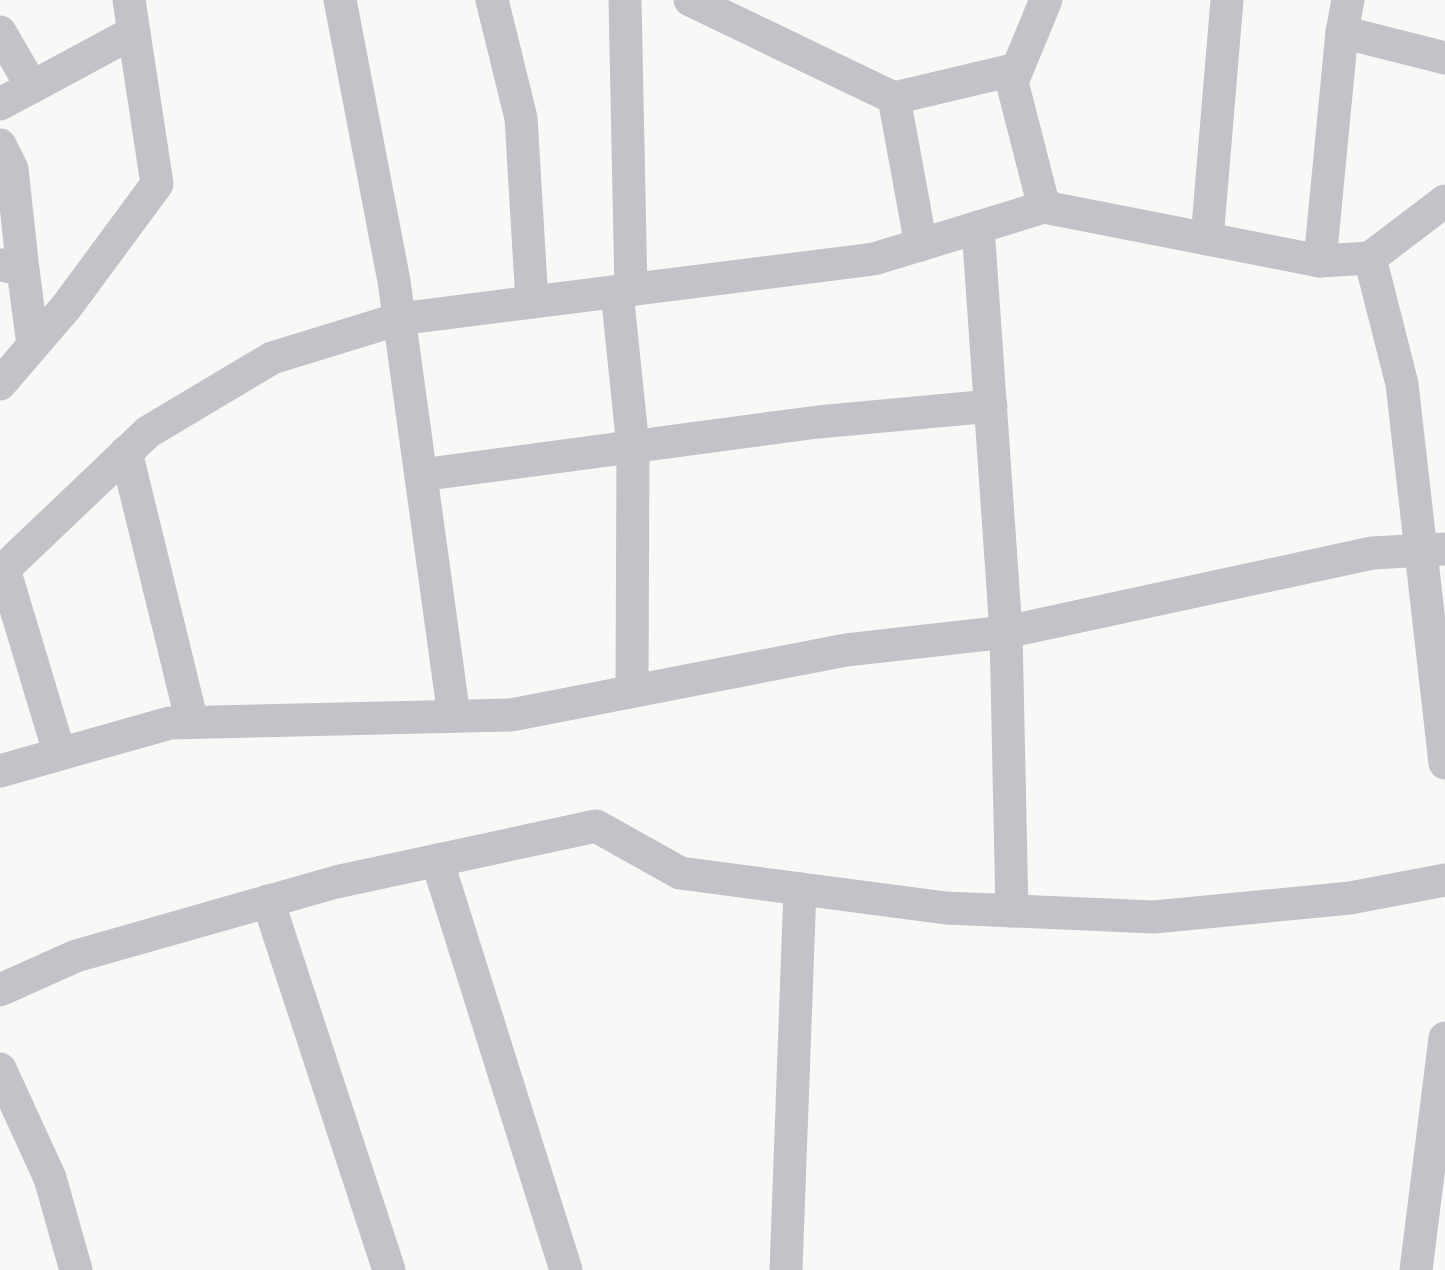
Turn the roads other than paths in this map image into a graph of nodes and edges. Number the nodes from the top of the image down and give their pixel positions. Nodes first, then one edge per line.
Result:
1 (129, 0) edge
2 (340, 0) edge
3 (492, 0) edge
4 (625, 0) edge
5 (690, 0) edge
6 (1046, 0) edge
7 (1227, 0) edge
8 (1348, 0) edge
9 (0, 32) edge
10 (134, 32) junction
11 (1342, 32) junction
12 (1445, 58) edge
13 (1017, 69) junction
14 (32, 87) junction
15 (894, 98) junction
16 (0, 104) edge
17 (0, 145) edge
18 (1445, 201) edge
19 (1044, 207) junction
20 (978, 227) junction
21 (1207, 239) junction
22 (921, 245) junction
23 (1370, 258) junction
24 (1320, 261) junction
25 (11, 268) edge
26 (624, 291) junction
27 (532, 302) junction
28 (399, 319) junction
29 (33, 345) junction
30 (0, 384) edge
31 (991, 406) junction
32 (633, 447) junction
33 (126, 452) junction
34 (421, 475) junction
35 (1433, 550) edge
36 (1006, 632) junction
37 (632, 691) junction
38 (454, 716) junction
39 (192, 722) junction
40 (59, 752) junction
41 (1445, 763) edge
42 (0, 771) edge
43 (437, 860) junction
44 (1445, 880) edge
45 (800, 889) junction
46 (268, 901) junction
47 (1012, 911) junction
48 (0, 990) edge
49 (1445, 1038) edge
50 (0, 1069) edge
51 (76, 1270) edge
52 (389, 1270) edge
53 (566, 1270) edge
54 (786, 1270) edge
55 (1416, 1270) edge

1 - 10 street
2 - 28 street
3 - 27 street
4 - 26 street
5 - 15 street
6 - 13 street
7 - 21 street
8 - 11 street
9 - 14 street
10 - 14 street
10 - 29 street
11 - 12 street
11 - 24 street
13 - 15 street
13 - 19 street
14 - 16 street
15 - 22 street
17 - 25 street
18 - 23 street
19 - 20 street
19 - 21 street
20 - 22 street
20 - 31 street
21 - 24 street
22 - 26 street
23 - 24 street
23 - 35 street
25 - 29 street
26 - 27 street
26 - 32 street
27 - 28 street
28 - 33 street
28 - 34 street
29 - 30 street
31 - 32 street
31 - 36 street
32 - 34 street
32 - 37 street
33 - 39 street
33 - 40 street
34 - 38 street
35 - 36 street
35 - 41 street
36 - 37 street
36 - 47 street
37 - 38 street
38 - 39 street
39 - 40 street
40 - 42 street
43 - 45 street
43 - 46 street
43 - 53 street
44 - 47 street
45 - 47 street
45 - 54 street
46 - 48 street
46 - 52 street
49 - 55 street
50 - 51 street

